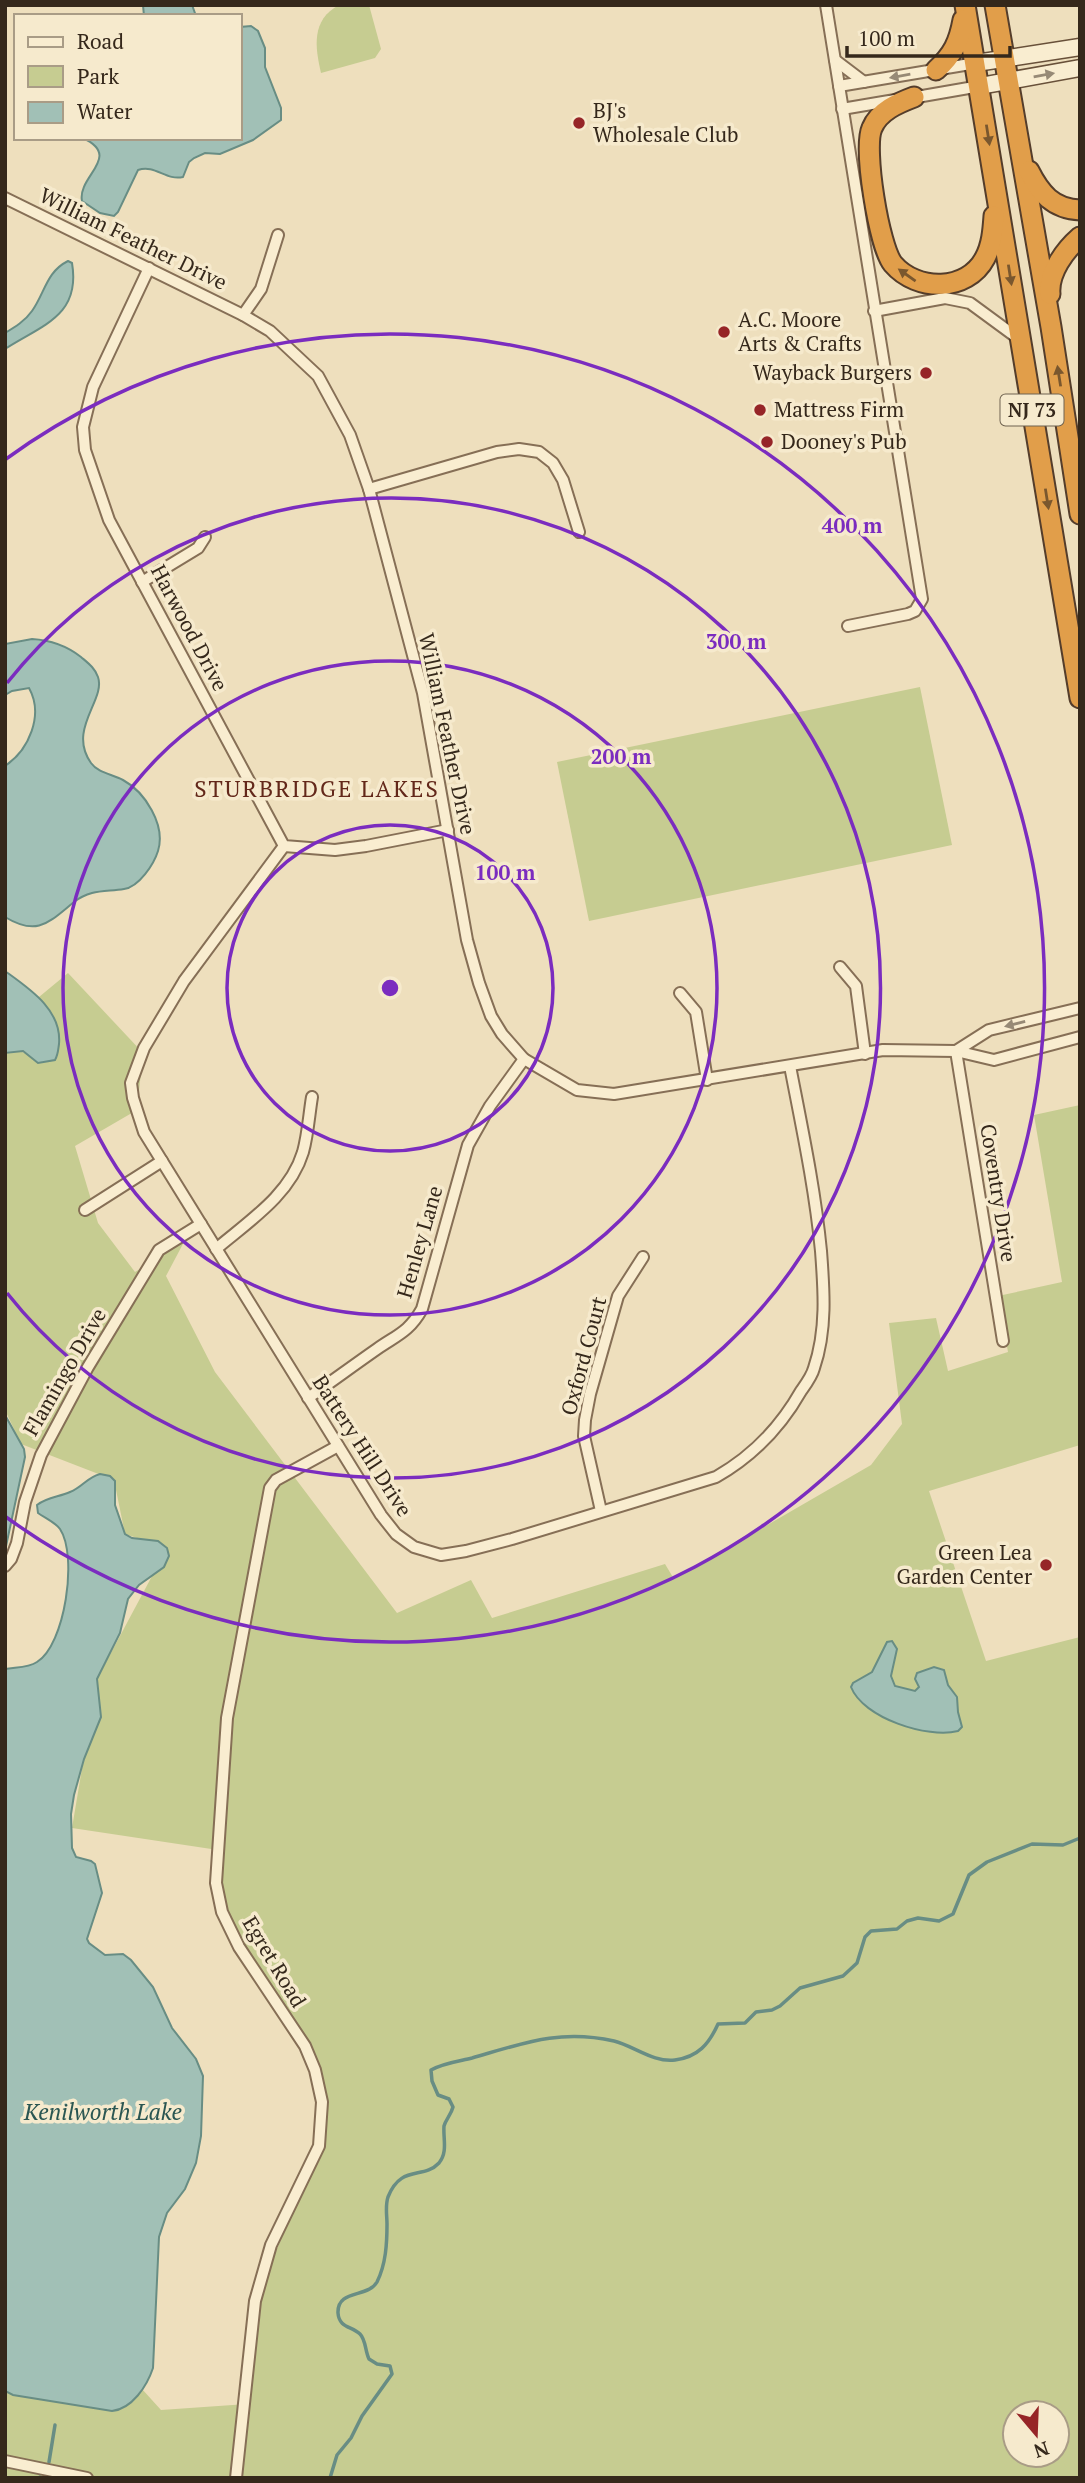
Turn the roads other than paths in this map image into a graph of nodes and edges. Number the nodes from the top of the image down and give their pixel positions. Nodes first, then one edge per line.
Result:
1 (826, 5) edge
2 (965, 5) edge
3 (995, 5) edge
4 (1080, 47) edge
5 (1004, 58) junction
6 (835, 60) junction
7 (975, 63) junction
8 (1080, 68) edge
9 (936, 70) junction
10 (1007, 81) junction
11 (864, 82) junction
12 (839, 86) junction
13 (980, 86) junction
14 (914, 97) junction
15 (842, 109) junction
16 (1015, 127) junction
17 (996, 183) junction
18 (5, 198) edge
19 (1080, 210) edge
20 (278, 234) dead end
21 (1080, 237) edge
22 (149, 268) junction
23 (874, 311) junction
24 (243, 315) junction
25 (1051, 327) junction
26 (1021, 340) junction
27 (369, 489) junction
28 (1080, 514) edge
29 (579, 532) dead end
30 (205, 537) dead end
31 (142, 582) junction
32 (848, 626) dead end
33 (1080, 698) edge
34 (448, 830) junction
35 (284, 846) junction
36 (840, 967) dead end
37 (680, 993) dead end
38 (1080, 1008) edge
39 (1080, 1037) edge
40 (956, 1051) junction
41 (865, 1054) junction
42 (524, 1059) junction
43 (790, 1066) junction
44 (707, 1080) junction
45 (312, 1097) dead end
46 (162, 1161) junction
47 (85, 1210) dead end
48 (201, 1224) junction
49 (216, 1249) junction
50 (643, 1257) dead end
51 (1003, 1341) dead end
52 (308, 1398) junction
53 (338, 1446) junction
54 (601, 1511) junction
55 (5, 1566) edge
56 (5, 2462) edge
57 (87, 2478) edge
58 (236, 2478) edge

1 - 6 street
2 - 7 highway, NJ 73
2 - 9 highway
3 - 5 highway, NJ 73
4 - 5 street
5 - 7 street
5 - 10 highway, NJ 73
6 - 11 street
6 - 12 street
7 - 9 street
7 - 13 highway, NJ 73
10 -> 8 street
9 -> 11 street
10 - 13 street
10 - 16 highway, NJ 73
11 - 12 street
12 - 15 street
13 - 14 street
13 -> 17 highway, NJ 73
14 - 15 street
17 -> 14 highway
15 - 23 street
16 - 19 highway
16 - 25 highway, NJ 73
17 -> 26 highway, NJ 73
18 - 22 street, William Feather Drive
20 - 24 street
21 - 25 highway
22 - 24 street, William Feather Drive
22 - 31 street, Harwood Drive
23 - 26 street
23 - 32 street
24 - 27 street, William Feather Drive
28 -> 25 highway, NJ 73
26 -> 33 highway, NJ 73
27 - 29 street
27 - 34 street, William Feather Drive
30 - 31 street
31 - 35 street, Harwood Drive
34 - 35 street
34 - 42 street, William Feather Drive
35 - 46 street, Battery Hill Drive
36 - 41 street
37 - 44 street
38 -> 40 street
39 - 40 street, William Feather Drive
40 - 41 street, William Feather Drive
40 - 51 street, Coventry Drive
41 - 43 street, William Feather Drive
42 - 44 street, William Feather Drive
42 - 52 street, Henley Lane
43 - 44 street, William Feather Drive
43 - 54 street, Battery Hill Drive
45 - 49 street
46 - 47 street
46 - 48 street, Battery Hill Drive
48 - 49 street, Battery Hill Drive
48 - 55 street, Flamingo Drive
49 - 52 street, Battery Hill Drive
50 - 54 street, Oxford Court
52 - 53 street, Battery Hill Drive
53 - 54 street, Battery Hill Drive
53 - 58 street, Egret Road
56 - 57 street

